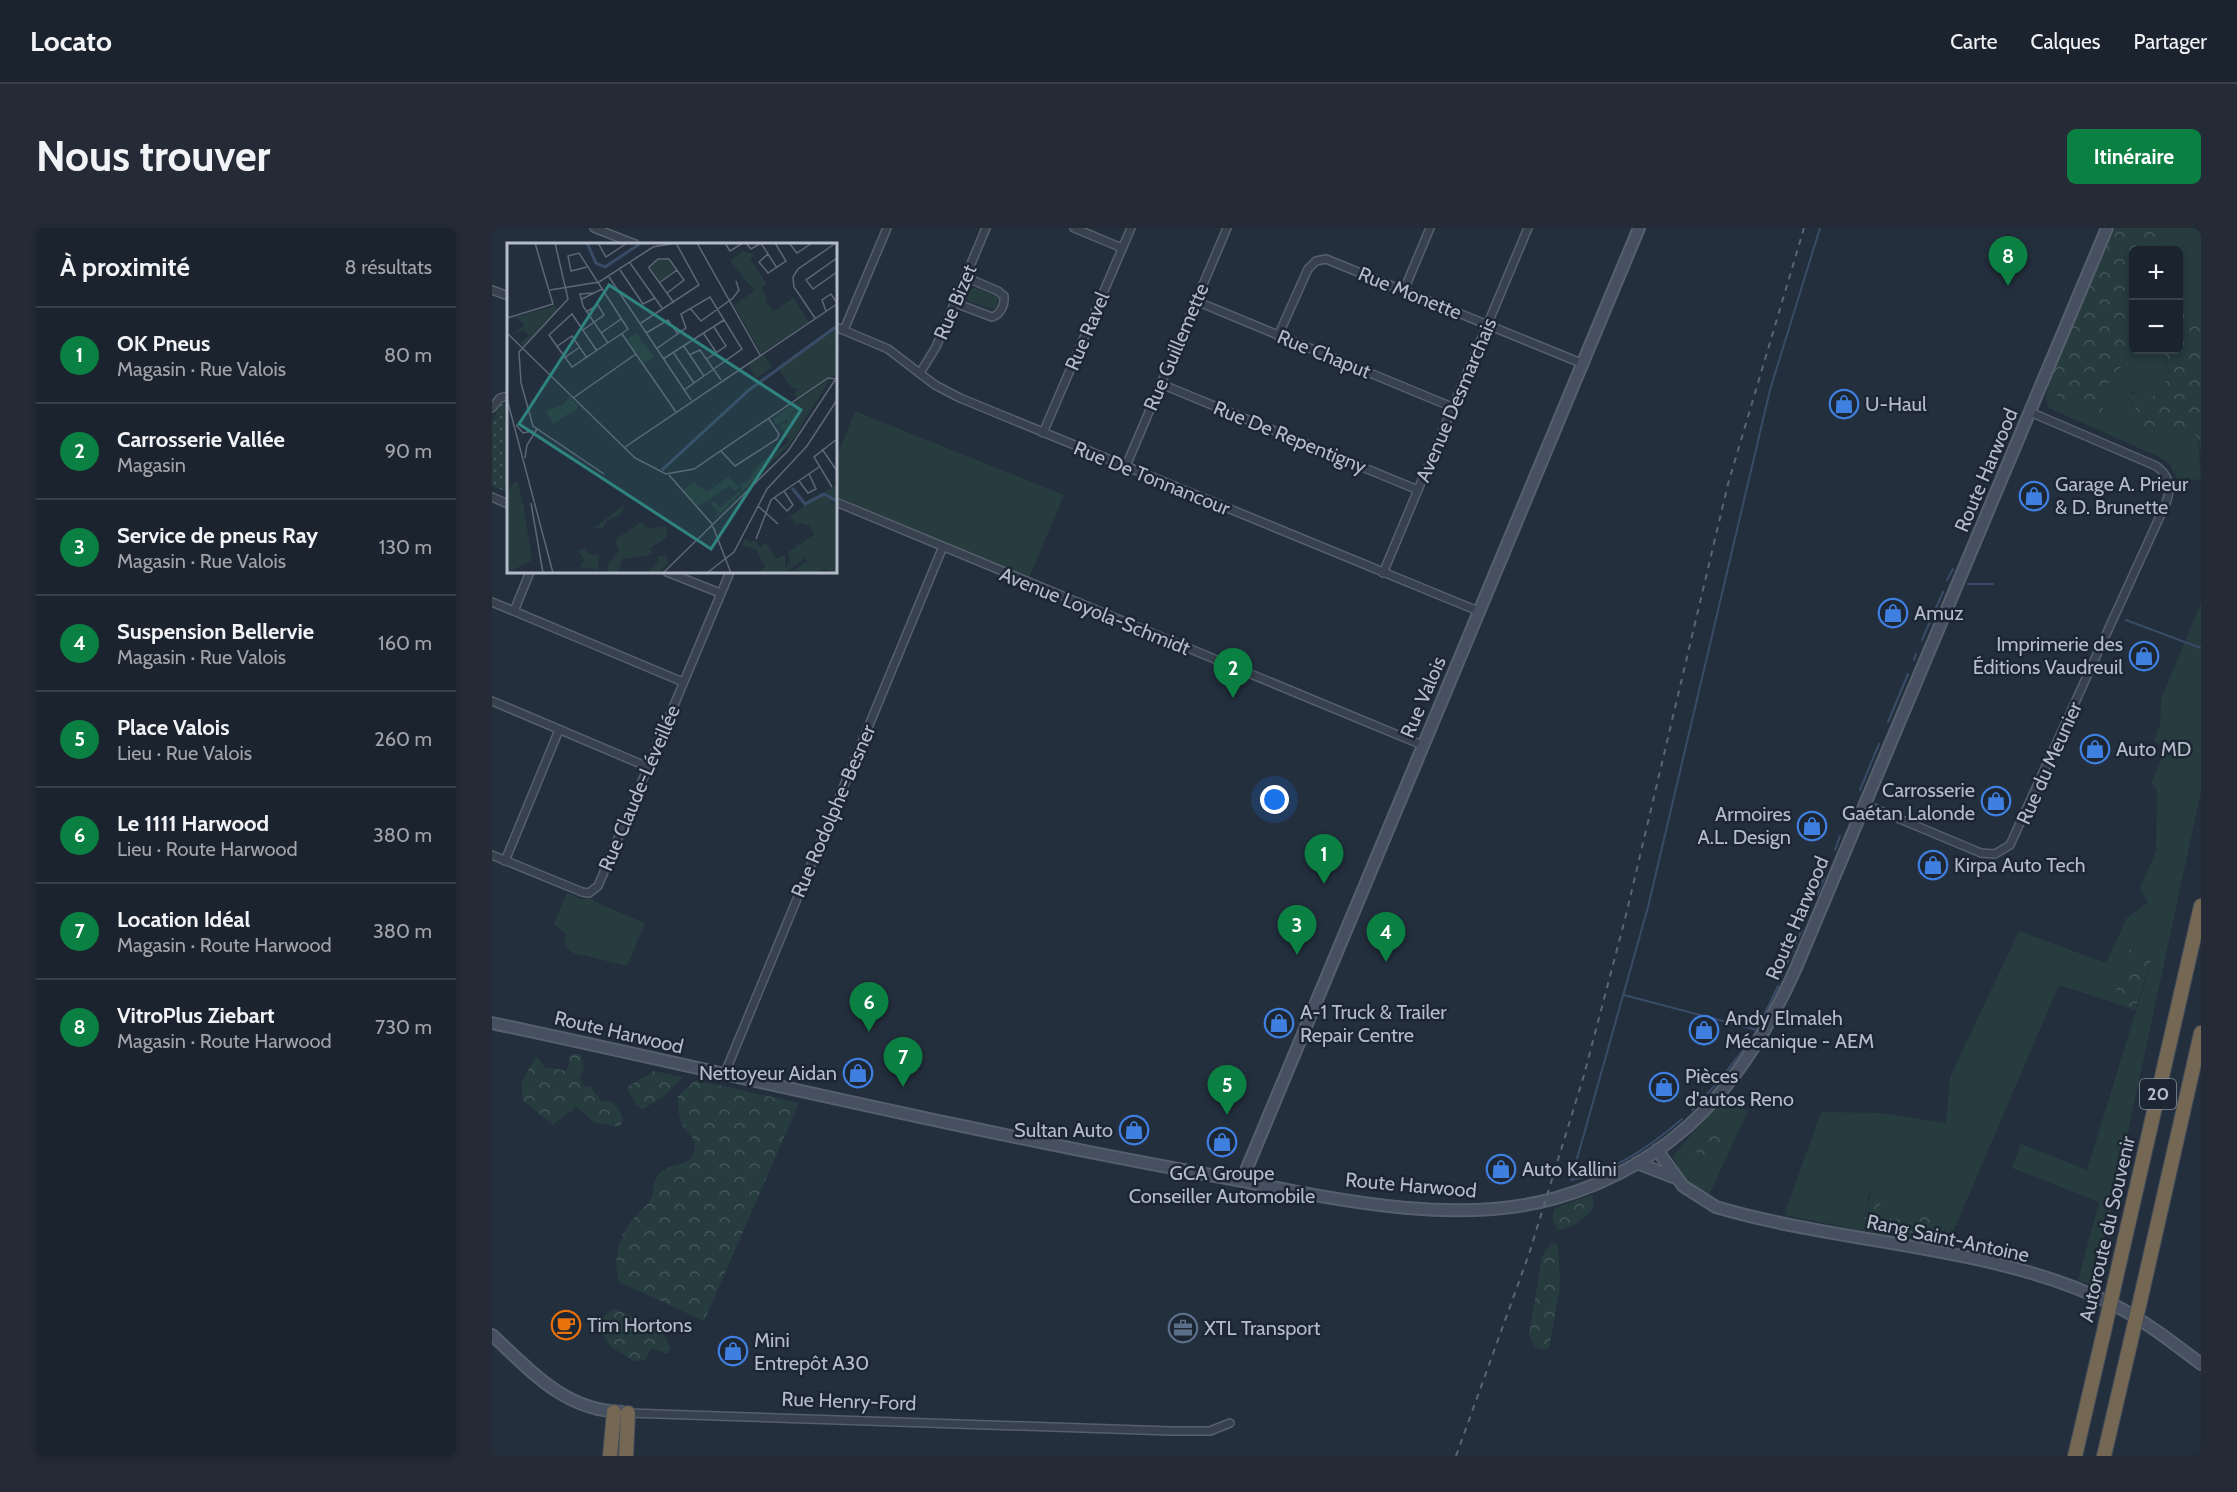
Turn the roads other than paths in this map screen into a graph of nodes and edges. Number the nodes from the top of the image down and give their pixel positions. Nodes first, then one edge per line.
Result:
1 (594, 228) edge
2 (887, 228) edge
3 (986, 228) edge
4 (1074, 228) edge
5 (1131, 228) edge
6 (1227, 228) edge
7 (1430, 228) edge
8 (1528, 228) edge
9 (1639, 228) edge
10 (2107, 228) edge
11 (632, 243) edge
12 (1122, 248) junction
13 (965, 277) junction
14 (492, 290) edge
15 (1404, 290) junction
16 (507, 296) edge
17 (1196, 301) junction
18 (955, 303) junction
19 (1488, 325) junction
20 (837, 327) edge
21 (844, 330) junction
22 (1278, 336) junction
23 (1581, 363) junction
24 (920, 373) junction
25 (1161, 384) junction
26 (507, 396) edge
27 (1452, 407) junction
28 (492, 408) edge
29 (2030, 412) junction
30 (1043, 433) junction
31 (1126, 466) junction
32 (1418, 490) junction
33 (492, 498) edge
34 (837, 502) edge
35 (507, 504) edge
36 (942, 549) junction
37 (530, 573) edge
38 (670, 573) edge
39 (730, 573) edge
40 (1383, 573) junction
41 (720, 593) junction
42 (492, 602) edge
43 (514, 611) junction
44 (1478, 611) junction
45 (683, 682) junction
46 (492, 701) edge
47 (559, 730) junction
48 (1422, 746) junction
49 (648, 767) junction
50 (1864, 804) junction
51 (492, 855) edge
52 (505, 861) junction
53 (2201, 906) edge
54 (492, 1023) edge
55 (2201, 1033) edge
56 (724, 1075) junction
57 (1657, 1150) junction
58 (1637, 1163) junction
59 (1676, 1178) junction
60 (1242, 1180) junction
61 (492, 1335) edge
62 (2201, 1364) edge
63 (614, 1412) junction
64 (628, 1413) junction
65 (1230, 1424) dead end
66 (610, 1456) edge
67 (626, 1456) edge
68 (2075, 1456) edge
69 (2104, 1456) edge

1 - 11 street
2 - 21 street
3 - 13 street, Rue Bizet
4 - 12 street
5 - 12 street, Rue Ravel
6 - 17 street, Rue Guillemette
7 - 15 street
8 - 19 street, Avenue Desmarchais
9 - 23 main road, Rue Valois
10 - 29 main road, Route Harwood
12 - 30 street, Rue Ravel
13 - 18 street, Rue Bizet
13 - 18 street
14 - 16 street
15 - 19 street, Rue Monette
15 - 22 street, Rue Monette
17 - 22 street, Rue Chaput
17 - 25 street, Rue Guillemette
18 - 24 street, Rue Bizet
19 - 23 street, Rue Monette
19 - 27 street, Avenue Desmarchais
20 - 21 street, Rue De Tonnancour
21 - 24 street, Rue De Tonnancour
22 - 27 street, Rue Chaput
23 - 44 main road, Rue Valois
24 - 30 street, Rue De Tonnancour
25 - 31 street, Rue Guillemette
25 - 32 street, Rue De Repentigny
26 - 28 street
27 - 32 street, Avenue Desmarchais
29 - 50 main road, Route Harwood
29 - 50 street, Rue du Meunier
30 - 31 street, Rue De Tonnancour
31 - 40 street, Rue De Tonnancour
32 - 40 street, Avenue Desmarchais
33 - 35 street
34 - 36 street, Avenue Loyola-Schmidt
36 - 48 street, Avenue Loyola-Schmidt
36 - 56 street, Rue Rodolphe-Besner
37 - 43 street
38 - 41 street
39 - 41 street, Rue Claude-Léveillée
40 - 44 street, Rue De Tonnancour
41 - 45 street, Rue Claude-Léveillée
42 - 43 street, Rue Claude-Léveillée
43 - 45 street, Rue Claude-Léveillée
44 - 48 main road, Rue Valois
45 - 49 street, Rue Claude-Léveillée
46 - 47 street
47 - 49 street
47 - 52 street
48 - 60 main road, Rue Valois
49 - 52 street, Rue Claude-Léveillée
50 - 57 main road, Route Harwood
51 - 52 street, Rue Claude-Léveillée
53 - 68 highway, Autoroute du Souvenir / 20, bridge
54 - 56 main road, Route Harwood
55 - 69 highway, 20, bridge
56 - 60 main road, Route Harwood
57 - 58 main road, Route Harwood
57 - 59 main road, Rang Saint-Antoine
58 - 59 main road, Rang Saint-Antoine
58 - 60 main road, Route Harwood
59 - 62 main road, Rang Saint-Antoine
61 - 63 main road, Rue Henry-Ford
63 - 64 main road, Rue Henry-Ford
63 - 66 highway
64 - 65 street, Rue Henry-Ford
64 - 67 highway

